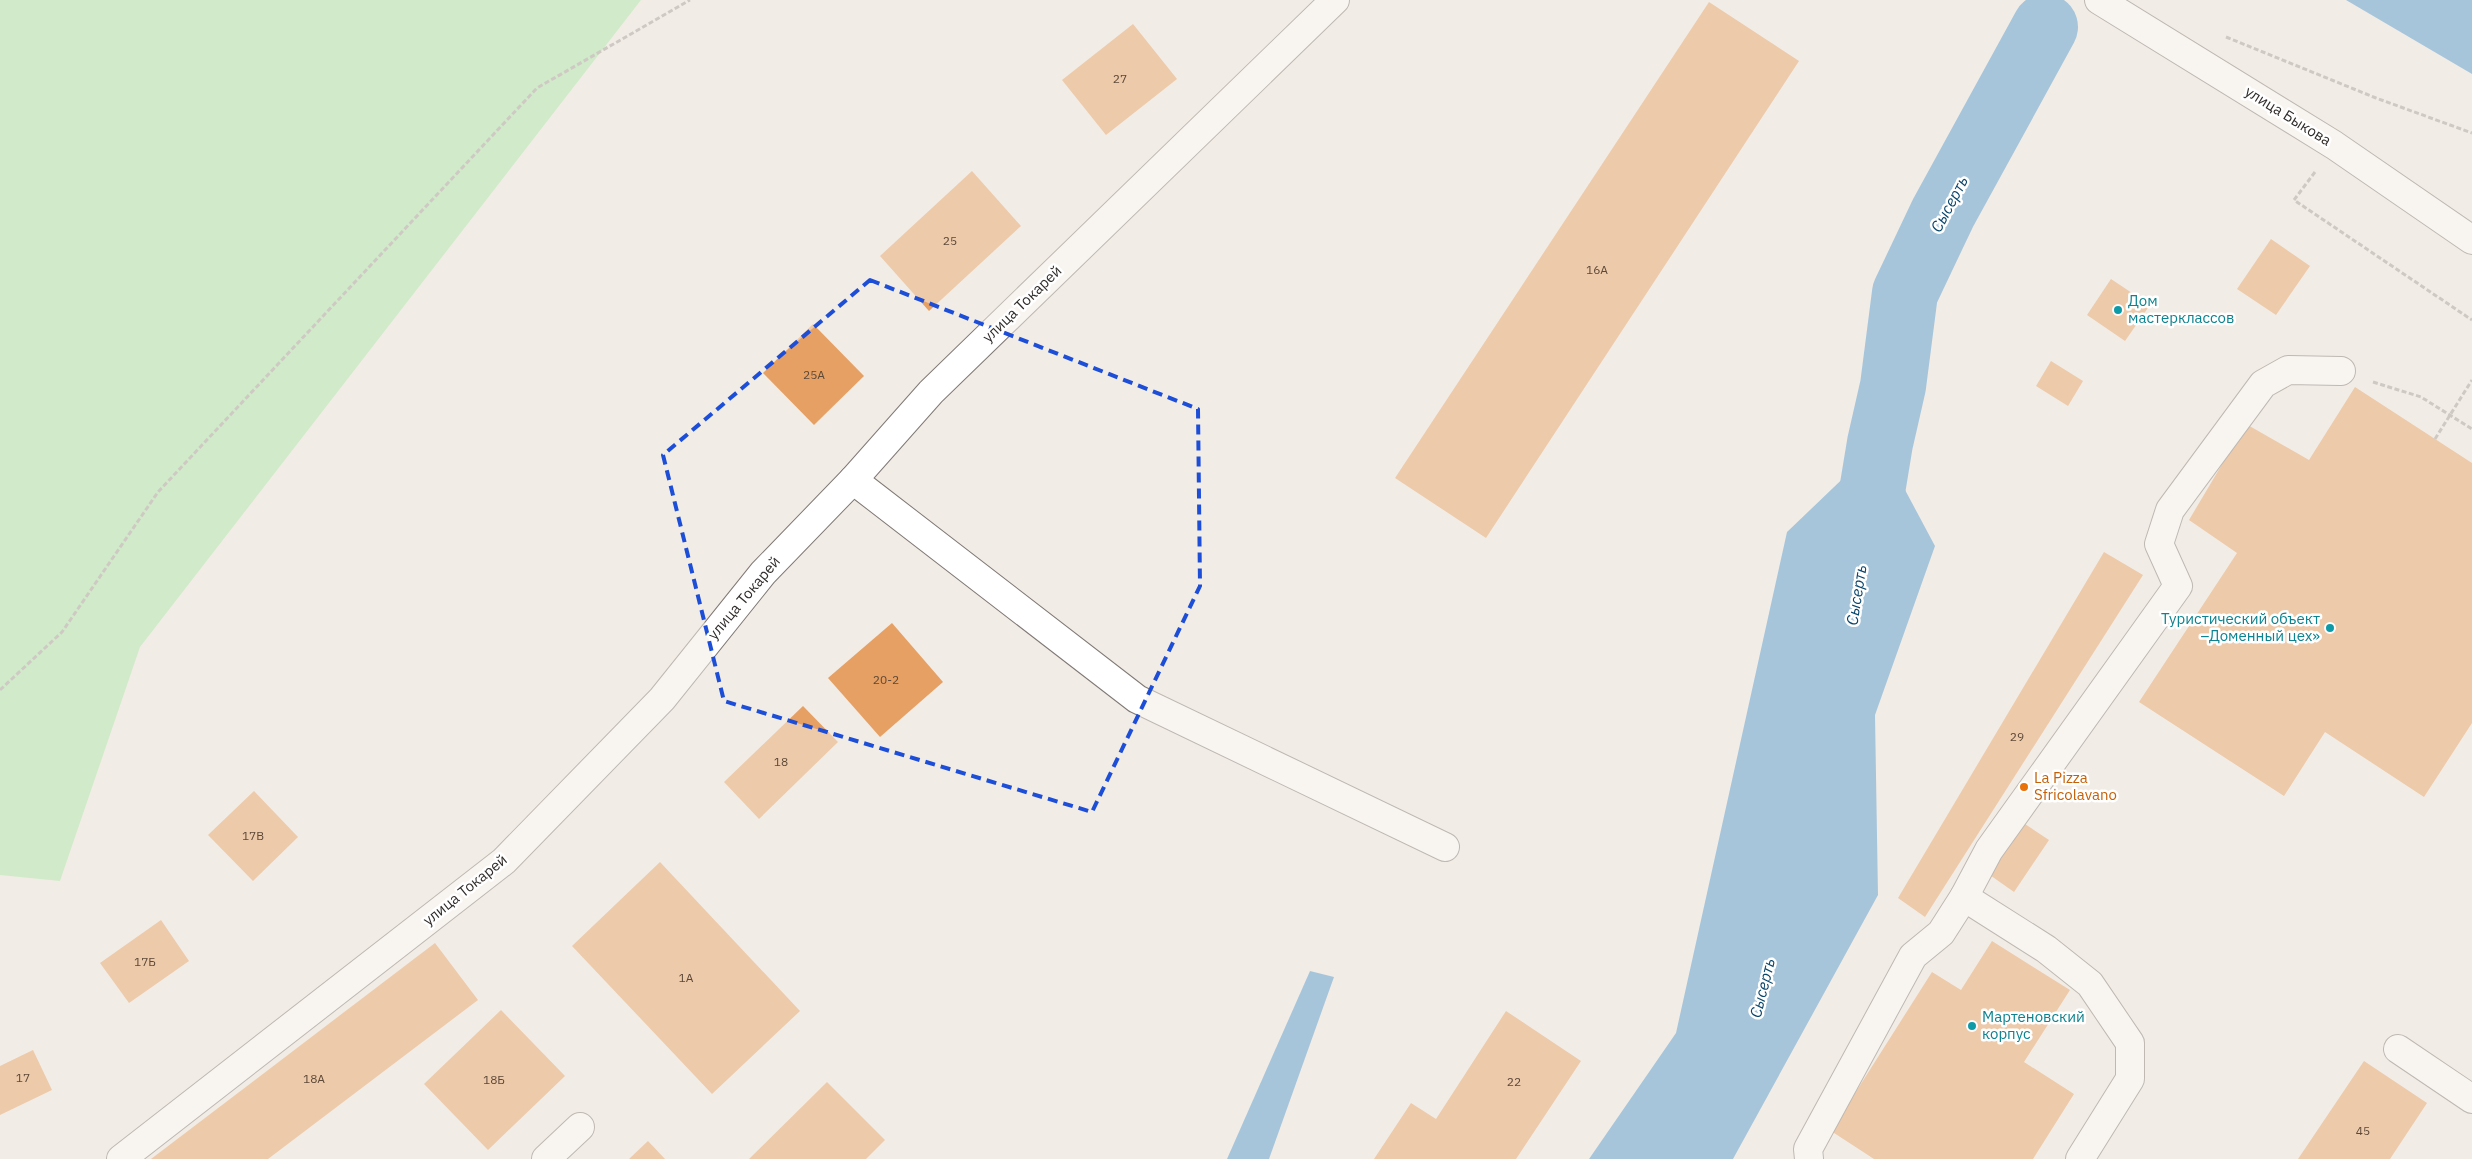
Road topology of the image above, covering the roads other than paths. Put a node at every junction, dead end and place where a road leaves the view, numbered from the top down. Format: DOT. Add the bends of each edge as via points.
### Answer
graph roads {
  1 [pos="1335,0"];
  2 [pos="2099,0"];
  3 [pos="2472,240"];
  4 [pos="2341,371"];
  5 [pos="852,480"];
  6 [pos="1446,847"];
  7 [pos="1964,897"];
  8 [pos="2398,1050"];
  9 [pos="2472,1099"];
  10 [pos="580,1127"];
  11 [pos="121,1159"];
  12 [pos="546,1159"];
  13 [pos="1809,1159"];
  14 [pos="2080,1159"];
  1 -- 5 [label="street, улица Токарей" via="931,392"];
  2 -- 3 [label="street, улица Быкова" via="2326,140"];
  4 -- 7 [label="street" via="2288,370 2263,384 2170,510 2159,544 2178,586 1989,850"];
  5 -- 6 [label="street" via="1137,699"];
  5 -- 11 [label="street, улица Токарей" via="763,573 662,699 504,861"];
  7 -- 13 [label="street" via="1941,933 1913,956 1808,1149"];
  7 -- 14 [label="street" via="2046,949 2090,984 2130,1043 2130,1078"];
  8 -- 9 [label="street"];
  10 -- 12 [label="street"];
}
